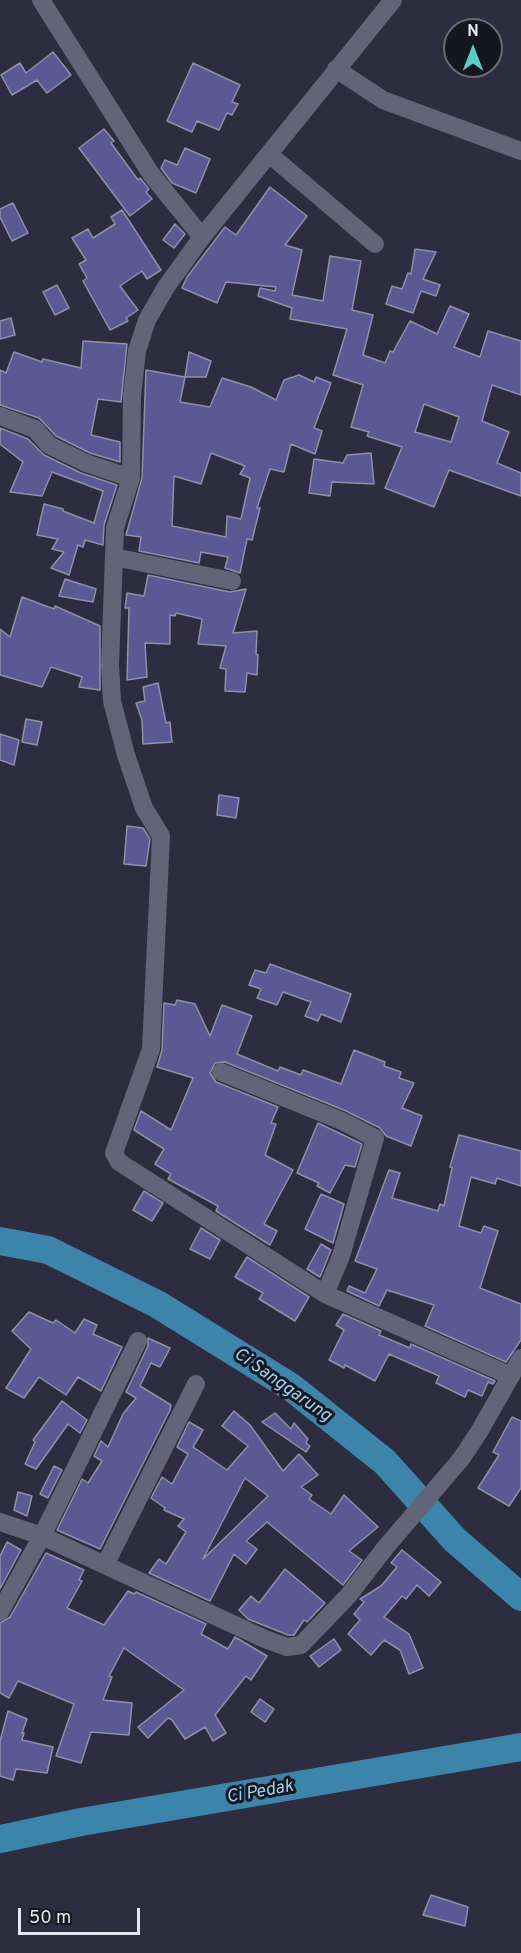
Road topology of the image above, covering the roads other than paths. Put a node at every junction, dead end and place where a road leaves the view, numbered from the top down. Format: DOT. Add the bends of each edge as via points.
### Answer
graph roads {
  1 [pos="40,0"];
  2 [pos="393,0"];
  3 [pos="336,69"];
  4 [pos="521,151"];
  5 [pos="269,154"];
  6 [pos="202,237"];
  7 [pos="375,244"];
  8 [pos="0,416"];
  9 [pos="131,478"];
  10 [pos="114,557"];
  11 [pos="232,580"];
  12 [pos="221,1072"];
  13 [pos="325,1294"];
  14 [pos="138,1341"];
  15 [pos="521,1358"];
  16 [pos="511,1376"];
  17 [pos="195,1384"];
  18 [pos="0,1522"];
  19 [pos="42,1536"];
  20 [pos="105,1564"];
  21 [pos="0,1612"];
  1 -- 6 [label="street" via="151,174"];
  2 -- 3 [label="street"];
  3 -- 4 [label="street" via="383,100"];
  3 -- 5 [label="street"];
  5 -- 6 [label="street"];
  5 -- 7 [label="street"];
  6 -- 9 [label="street" via="152,312 137,351"];
  8 -- 9 [label="street" via="35,429 49,445 86,463"];
  9 -- 10 [label="street" via="116,528"];
  10 -- 11 [label="street"];
  10 -- 13 [label="street" via="112,701 144,808 161,836 151,1049 114,1153 119,1162"];
  12 -- 13 [label="street" via="375,1137 341,1256"];
  13 -- 16 [label="street"];
  14 -- 19 [label="street"];
  15 -- 16 [label="street"];
  16 -- 20 [label="street" via="461,1459 308,1641 293,1647 265,1639"];
  17 -- 20 [label="street"];
  18 -- 19 [label="street"];
  19 -- 20 [label="street"];
  19 -- 21 [label="street"];
}
